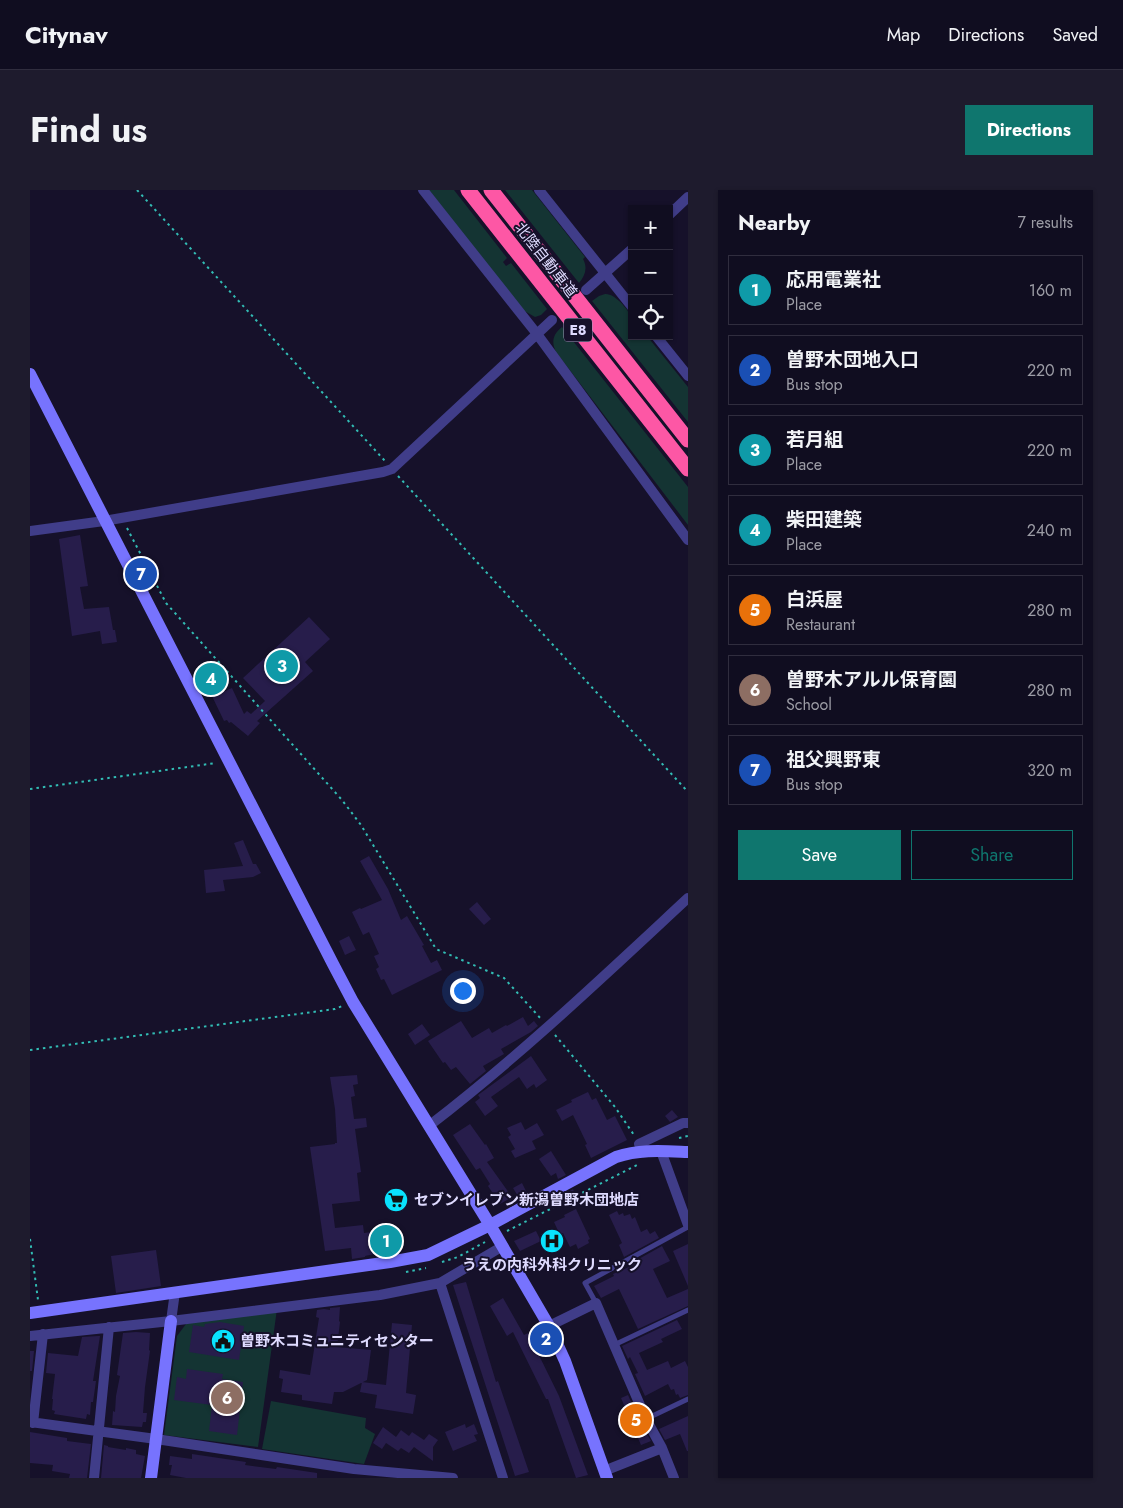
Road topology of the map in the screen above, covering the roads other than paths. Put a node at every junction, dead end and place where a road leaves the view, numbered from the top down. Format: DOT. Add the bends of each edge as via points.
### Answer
graph roads {
  1 [pos="423,190"];
  2 [pos="468,190"];
  3 [pos="491,190"];
  4 [pos="539,190"];
  5 [pos="688,197"];
  6 [pos="673,210"];
  7 [pos="631,250"];
  8 [pos="605,274"];
  9 [pos="586,290"];
  10 [pos="628,302"];
  11 [pos="552,320"];
  12 [pos="537,334"];
  13 [pos="659,340"];
  14 [pos="30,374"];
  15 [pos="688,376"];
  16 [pos="688,440"];
  17 [pos="688,469"];
  18 [pos="104,521"];
  19 [pos="30,531"];
  20 [pos="688,540"];
  21 [pos="688,898"];
  22 [pos="688,1122"];
  23 [pos="430,1125"];
  24 [pos="639,1144"];
  25 [pos="661,1151"];
  26 [pos="688,1152"];
  27 [pos="490,1225"];
  28 [pos="688,1226"];
  29 [pos="503,1246"];
  30 [pos="440,1283"];
  31 [pos="175,1292"];
  32 [pos="596,1302"];
  33 [pos="688,1310"];
  34 [pos="35,1313"];
  35 [pos="171,1321"];
  36 [pos="549,1326"];
  37 [pos="109,1327"];
  38 [pos="42,1334"];
  39 [pos="30,1336"];
  40 [pos="614,1345"];
  41 [pos="688,1400"];
  42 [pos="646,1419"];
  43 [pos="31,1422"];
  44 [pos="99,1431"];
  45 [pos="156,1439"];
  46 [pos="662,1448"];
  47 [pos="354,1473"];
  48 [pos="606,1475"];
  49 [pos="94,1478"];
  50 [pos="151,1478"];
  51 [pos="453,1478"];
  52 [pos="502,1478"];
  53 [pos="674,1478"];
  1 -- 12 [label="street"];
  2 -- 17 [label="highway, 北陸自動車道 / E8"];
  3 -- 16 [label="highway, 北陸自動車道 / E8"];
  4 -- 8 [label="street"];
  5 -- 6 [label="street"];
  7 -- 8 [label="street"];
  8 -- 9 [label="street"];
  8 -- 10 [label="street"];
  11 -- 12 [label="street"];
  12 -- 18 [label="street" via="392,469"];
  12 -- 20 [label="street"];
  13 -- 15 [label="street"];
  14 -- 18 [label="street"];
  18 -- 19 [label="street"];
  18 -- 23 [label="street" via="353,1002"];
  21 -- 23 [label="street" via="548,1027"];
  22 -- 24 [label="street"];
  23 -- 27 [label="street"];
  25 -- 26 [label="street"];
  25 -- 27 [label="street" via="642,1151 616,1157"];
  25 -- 28 [label="street"];
  27 -- 29 [label="street"];
  27 -- 31 [label="street" via="428,1255"];
  28 -- 32 [label="lane" via="585,1283"];
  29 -- 30 [label="street"];
  29 -- 36 [label="street"];
  30 -- 35 [label="street"];
  30 -- 52 [label="street"];
  31 -- 34 [label="street"];
  31 -- 35 [label="street"];
  32 -- 36 [label="street"];
  32 -- 40 [label="street"];
  33 -- 40 [label="lane"];
  35 -- 37 [label="street"];
  35 -- 45 [label="street"];
  36 -- 48 [label="street"];
  37 -- 38 [label="street"];
  37 -- 44 [label="street"];
  38 -- 39 [label="street"];
  38 -- 43 [label="street"];
  40 -- 42 [label="street"];
  41 -- 42 [label="lane"];
  42 -- 46 [label="street"];
  43 -- 44 [label="street"];
  44 -- 45 [label="street"];
  44 -- 49 [label="street"];
  45 -- 47 [label="street"];
  45 -- 50 [label="street"];
  46 -- 48 [label="street"];
  46 -- 53 [label="street"];
  47 -- 51 [label="street"];
}
